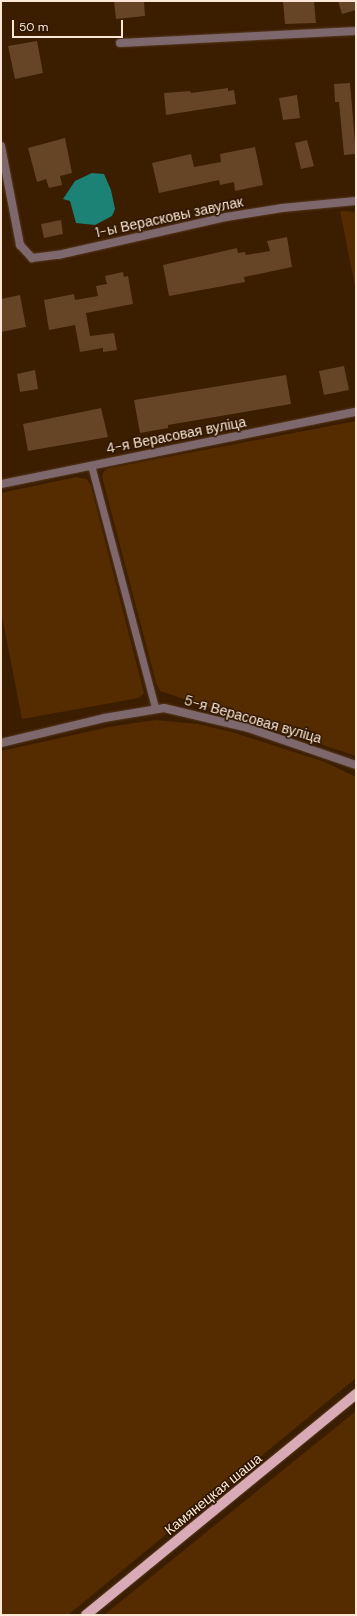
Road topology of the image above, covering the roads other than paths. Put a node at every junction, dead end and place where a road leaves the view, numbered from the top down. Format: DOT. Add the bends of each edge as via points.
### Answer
graph roads {
  1 [pos="356,31"];
  2 [pos="120,43"];
  3 [pos="1,146"];
  4 [pos="356,201"];
  5 [pos="356,412"];
  6 [pos="91,465"];
  7 [pos="1,484"];
  8 [pos="155,708"];
  9 [pos="1,742"];
  10 [pos="356,765"];
  11 [pos="356,1394"];
  12 [pos="86,1615"];
  1 -- 2 [label="street"];
  3 -- 4 [label="street, 1-ы Верасковы завулак" via="13,220 20,245 32,258 43,258 226,217 282,208"];
  5 -- 6 [label="street, 4-я Верасовая вуліца"];
  6 -- 7 [label="street, 4-я Верасовая вуліца"];
  6 -- 8 [label="lane"];
  8 -- 9 [label="street, 5-я Верасовая вуліца"];
  8 -- 10 [label="street, 5-я Верасовая вуліца" via="190,713 248,728"];
  11 -- 12 [label="main road, Камянецкая шаша"];
}
